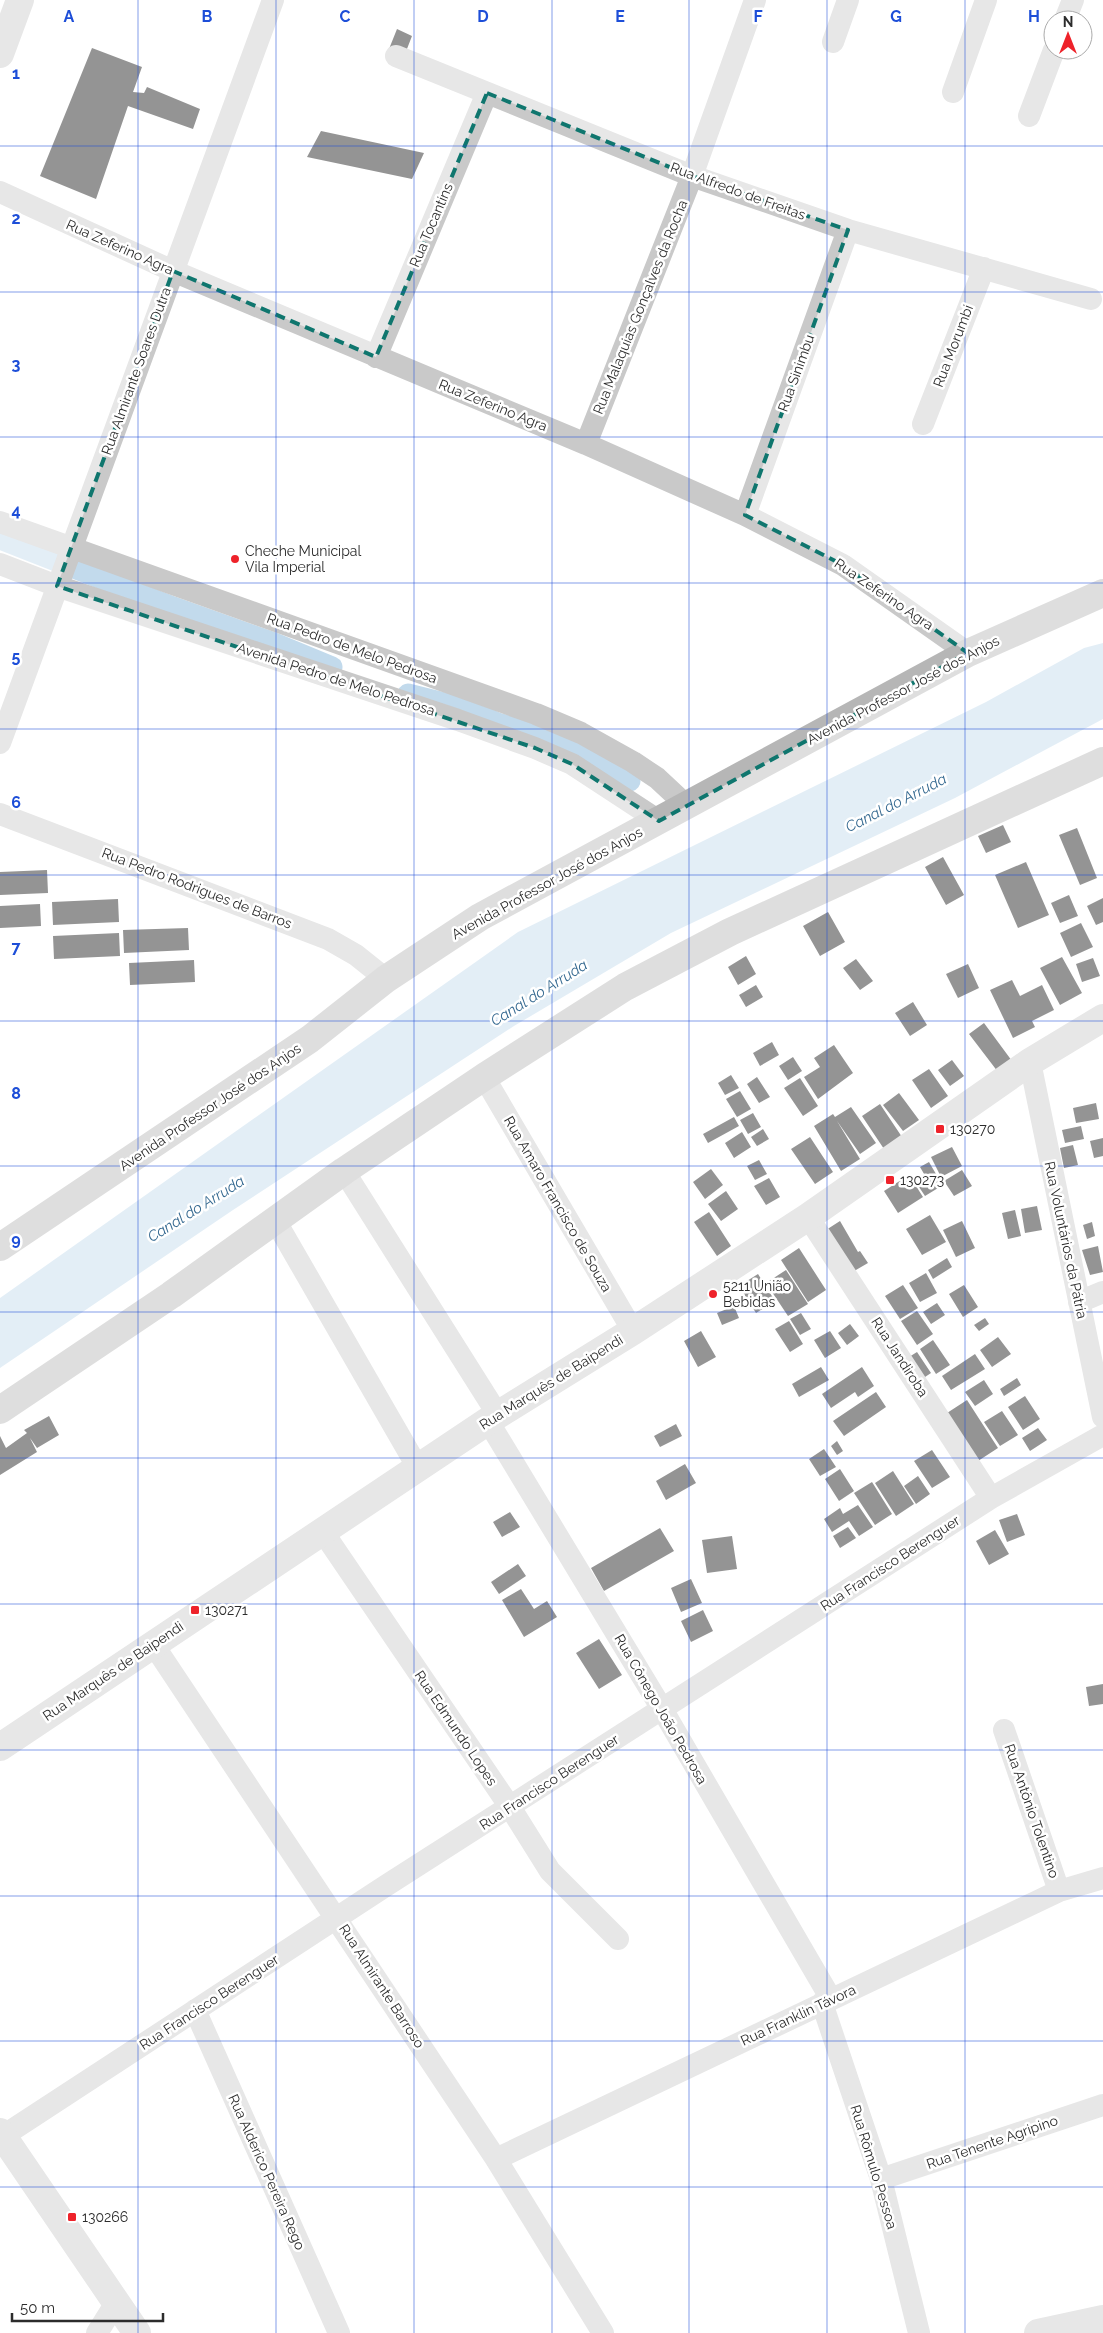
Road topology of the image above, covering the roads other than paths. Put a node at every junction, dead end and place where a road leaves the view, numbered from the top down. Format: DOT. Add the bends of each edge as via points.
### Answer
graph roads {
  1 [pos="20,0"];
  2 [pos="273,0"];
  3 [pos="755,0"];
  4 [pos="848,0"];
  5 [pos="986,0"];
  6 [pos="833,42"];
  7 [pos="0,54"];
  8 [pos="396,56"];
  9 [pos="1050,60"];
  10 [pos="953,92"];
  11 [pos="487,93"];
  12 [pos="1030,116"];
  13 [pos="692,176"];
  14 [pos="0,192"];
  15 [pos="848,230"];
  16 [pos="984,268"];
  17 [pos="172,271"];
  18 [pos="1091,299"];
  19 [pos="376,357"];
  20 [pos="923,424"];
  21 [pos="586,444"];
  22 [pos="745,515"];
  23 [pos="0,522"];
  24 [pos="69,551"];
  25 [pos="0,564"];
  26 [pos="58,583"];
  27 [pos="1103,593"];
  28 [pos="968,653"];
  29 [pos="0,743"];
  30 [pos="1103,761"];
  31 [pos="687,806"];
  32 [pos="0,814"];
  33 [pos="660,821"];
  34 [pos="386,979"];
  35 [pos="1103,1018"];
  36 [pos="1030,1062"];
  37 [pos="484,1077"];
  38 [pos="344,1171"];
  39 [pos="808,1217"];
  40 [pos="275,1220"];
  41 [pos="0,1247"];
  42 [pos="1103,1292"];
  43 [pos="1079,1302"];
  44 [pos="633,1331"];
  45 [pos="0,1410"];
  46 [pos="1103,1417"];
  47 [pos="493,1418"];
  48 [pos="1103,1435"];
  49 [pos="418,1468"];
  50 [pos="991,1498"];
  51 [pos="323,1532"];
  52 [pos="153,1644"];
  53 [pos="662,1709"];
  54 [pos="1004,1730"];
  55 [pos="0,1747"];
  56 [pos="510,1807"];
  57 [pos="1103,1878"];
  58 [pos="1059,1892"];
  59 [pos="337,1918"];
  60 [pos="618,1939"];
  61 [pos="827,2001"];
  62 [pos="196,2010"];
  63 [pos="1103,2105"];
  64 [pos="1,2135"];
  65 [pos="496,2159"];
  66 [pos="881,2179"];
  67 [pos="117,2302"];
  68 [pos="1103,2319"];
  69 [pos="97,2333"];
  70 [pos="137,2333"];
  71 [pos="338,2333"];
  72 [pos="603,2333"];
  73 [pos="919,2333"];
  74 [pos="1038,2333"];
  1 -- 7 [label="street"];
  2 -- 17 [label="street, Rua Almirante Soares Dutra"];
  3 -- 13 [label="street, Rua Malaquias Gonçalves da Rocha"];
  4 -- 6 [label="street"];
  5 -- 10 [label="street"];
  8 -- 11 [label="street, Rua Alfredo de Freitas"];
  9 -- 12 [label="street"];
  11 -- 13 [label="street, Rua Alfredo de Freitas"];
  11 -- 19 [label="street, Rua Tocantins"];
  13 -- 15 [label="street, Rua Alfredo de Freitas"];
  13 -- 21 [label="street, Rua Malaquias Gonçalves da Rocha"];
  14 -- 17 [label="street, Rua Zeferino Agra"];
  15 -- 16 [label="street, Rua Alfredo de Freitas"];
  15 -- 22 [label="street, Rua Sinimbu"];
  16 -- 18 [label="street, Rua Alfredo de Freitas"];
  16 -- 20 [label="street, Rua Morumbi"];
  17 -- 19 [label="street, Rua Zeferino Agra"];
  17 -- 24 [label="street, Rua Almirante Soares Dutra"];
  19 -- 21 [label="street, Rua Zeferino Agra"];
  21 -- 22 [label="street, Rua Zeferino Agra"];
  22 -- 28 [label="street, Rua Zeferino Agra" via="843,564"];
  23 -- 24 [label="street, Rua Pedro de Melo Pedrosa"];
  24 -- 26 [label="street, Rua Almirante Soares Dutra"];
  24 -- 31 [label="street, Rua Pedro de Melo Pedrosa" via="536,714 581,733 657,778"];
  25 -- 26 [label="street, Avenida Pedro de Melo Pedrosa"];
  26 -- 29 [label="street, Rua Almirante Soares Dutra"];
  26 -- 33 [label="street, Avenida Pedro de Melo Pedrosa" via="534,748 572,764"];
  27 -- 28 [label="main road, Avenida Professor José dos Anjos"];
  28 -- 31 [label="main road, Avenida Professor José dos Anjos"];
  30 -- 37 [label="main road" via="730,932 626,987"];
  31 -- 33 [label="main road, Avenida Professor José dos Anjos"];
  32 -- 34 [label="street, Rua Pedro Rodrigues de Barros" via="320,936 356,955"];
  33 -- 34 [label="main road, Avenida Professor José dos Anjos" via="480,917"];
  34 -- 41 [label="main road, Avenida Professor José dos Anjos" via="310,1039"];
  35 -- 36 [label="street, Rua Marquês de Baipendi"];
  36 -- 39 [label="street, Rua Marquês de Baipendi"];
  36 -- 43 [label="street, Rua Voluntários da Pátria"];
  37 -- 38 [label="main road"];
  37 -- 44 [label="street, Rua Amaro Francisco de Souza"];
  38 -- 40 [label="main road"];
  38 -- 47 [label="street, Rua Cônego João Pedrosa"];
  39 -- 44 [label="street, Rua Marquês de Baipendi"];
  39 -- 50 [label="street, Rua Jandiroba"];
  40 -- 45 [label="main road" via="171,1295"];
  40 -- 49 [label="street"];
  42 -- 43 [label="street"];
  43 -- 46 [label="street, Rua Voluntários da Pátria"];
  44 -- 47 [label="street, Rua Marquês de Baipendi"];
  47 -- 49 [label="street, Rua Marquês de Baipendi"];
  47 -- 53 [label="street, Rua Cônego João Pedrosa"];
  48 -- 50 [label="street, Rua Francisco Berenguer"];
  49 -- 51 [label="street, Rua Marquês de Baipendi"];
  50 -- 53 [label="street, Rua Francisco Berenguer"];
  51 -- 52 [label="street, Rua Marquês de Baipendi"];
  51 -- 56 [label="street, Rua Edmundo Lopes"];
  52 -- 55 [label="street, Rua Marquês de Baipendi"];
  52 -- 59 [label="street, Rua Almirante Barroso"];
  53 -- 56 [label="street, Rua Francisco Berenguer"];
  53 -- 61 [label="street, Rua Cônego João Pedrosa"];
  54 -- 58 [label="street, Rua Antônio Tolentino"];
  56 -- 59 [label="street, Rua Francisco Berenguer"];
  56 -- 60 [label="street, Rua Edmundo Lopes" via="550,1871"];
  57 -- 58 [label="street, Rua Franklin Távora"];
  58 -- 61 [label="street, Rua Franklin Távora"];
  59 -- 62 [label="street, Rua Francisco Berenguer"];
  59 -- 65 [label="street, Rua Almirante Barroso"];
  61 -- 65 [label="street, Rua Franklin Távora"];
  61 -- 66 [label="street, Rua Rômulo Pessoa"];
  62 -- 64 [label="street, Rua Francisco Berenguer"];
  62 -- 71 [label="street, Rua Alderico Pereira Rego"];
  63 -- 66 [label="street, Rua Tenente Agripino"];
  64 -- 67 [label="street"];
  65 -- 72 [label="street, Rua Almirante Barroso"];
  66 -- 73 [label="street, Rua Rômulo Pessoa"];
  67 -- 69 [label="street"];
  67 -- 70 [label="street"];
  68 -- 74 [label="street"];
}
